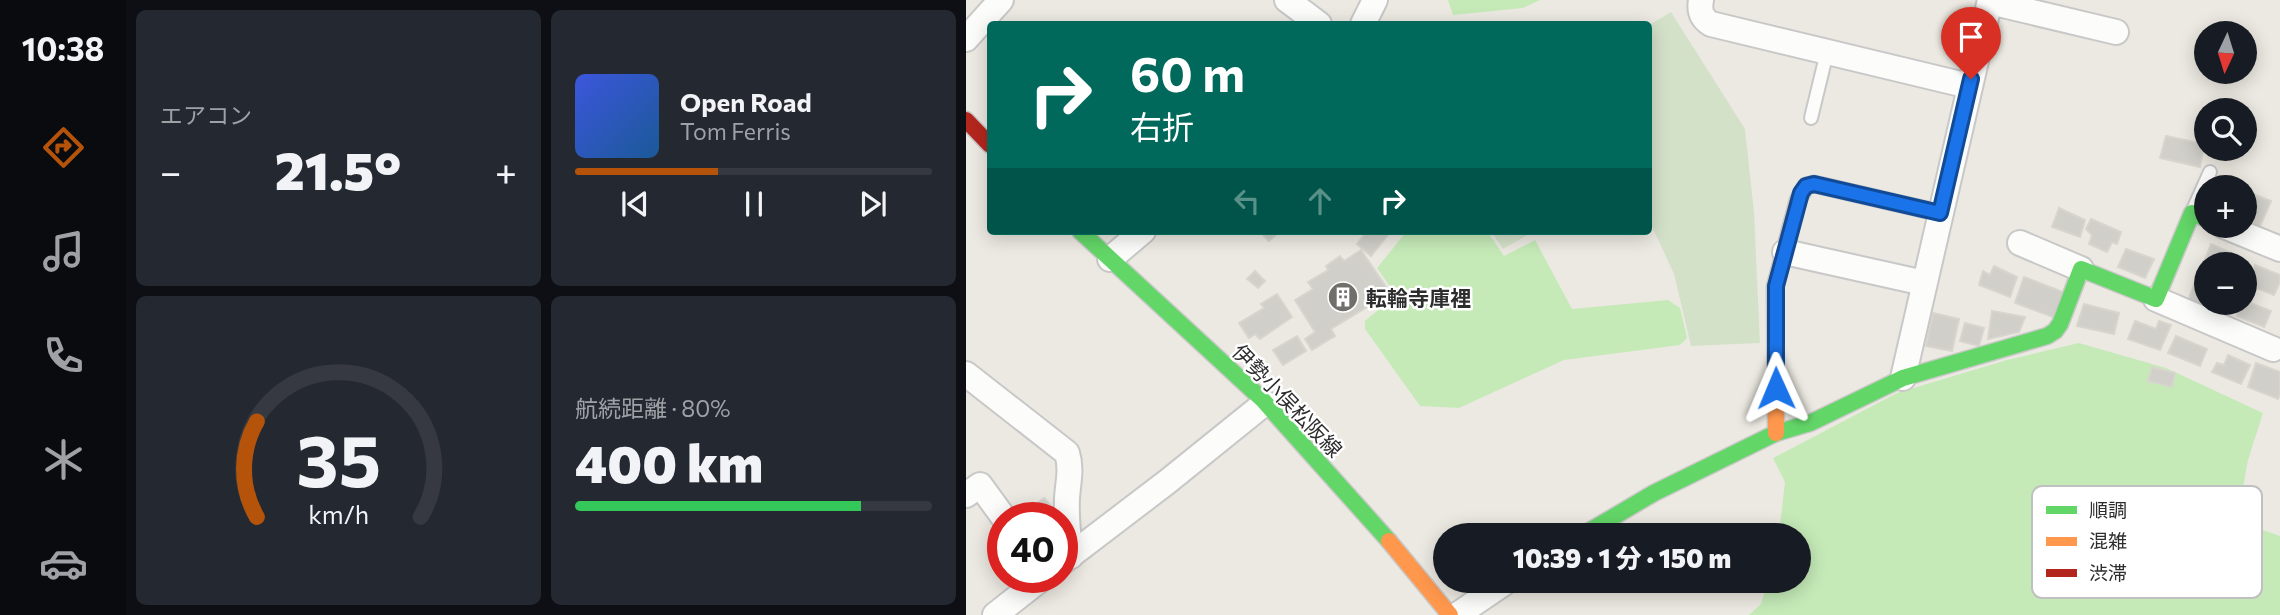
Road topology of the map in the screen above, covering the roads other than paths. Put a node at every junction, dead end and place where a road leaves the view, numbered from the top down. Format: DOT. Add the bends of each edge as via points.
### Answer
graph roads {
  1 [pos="1001,0"];
  2 [pos="1287,0"];
  3 [pos="1701,0"];
  4 [pos="1990,1"];
  5 [pos="1315,21"];
  6 [pos="2116,32"];
  7 [pos="966,39"];
  8 [pos="1827,52"];
  9 [pos="1969,86"];
  10 [pos="1811,118"];
  11 [pos="966,120"];
  12 [pos="987,142"];
  13 [pos="2210,172"];
  14 [pos="2209,175"];
  15 [pos="1940,213"];
  16 [pos="2194,226"];
  17 [pos="1084,235"];
  18 [pos="1138,235"];
  19 [pos="2253,238"];
  20 [pos="2020,243"];
  21 [pos="2280,249"];
  22 [pos="1784,252"];
  23 [pos="1110,258"];
  24 [pos="2081,269"];
  25 [pos="1924,283"];
  26 [pos="2156,299"];
  27 [pos="2273,349"];
  28 [pos="966,374"];
  29 [pos="1903,378"];
  30 [pos="1265,403"];
  31 [pos="1776,433"];
  32 [pos="966,495"];
  33 [pos="992,502"];
  34 [pos="1068,502"];
  35 [pos="1603,523"];
  36 [pos="1078,550"];
  37 [pos="1023,593"];
  38 [pos="1489,593"];
  39 [pos="995,615"];
  40 [pos="1450,615"];
  41 [pos="1457,615"];
  1 -- 7 [label="street"];
  2 -- 5 [label="street"];
  3 -- 8 [label="street" via="1701,13 1711,24"];
  4 -- 6 [label="street"];
  4 -- 9 [label="street"];
  8 -- 9 [label="street"];
  8 -- 10 [label="lane"];
  9 -- 15 [label="street"];
  11 -- 12 [label="street"];
  13 -- 14 [label="lane"];
  15 -- 22 [label="street" via="1814,184 1806,186"];
  15 -- 25 [label="street"];
  16 -- 26 [label="street"];
  17 -- 23 [label="street, 伊勢小俣松阪線"];
  18 -- 23 [label="street"];
  19 -- 21 [label="street"];
  20 -- 24 [label="street"];
  22 -- 25 [label="street"];
  22 -- 31 [label="street" via="1776,286"];
  23 -- 30 [label="street, 伊勢小俣松阪線"];
  24 -- 26 [label="street"];
  24 -- 29 [label="street" via="2060,324 2047,336"];
  25 -- 29 [label="street"];
  26 -- 27 [label="street"];
  28 -- 34 [label="street" via="1067,453 1071,467"];
  29 -- 31 [label="street" via="1810,423"];
  30 -- 36 [label="street"];
  30 -- 40 [label="street, 伊勢小俣松阪線" via="1373,521"];
  31 -- 35 [label="street"];
  32 -- 33 [label="street" via="980,485"];
  37 -- 39 [label="street"];
  38 -- 41 [label="street"];
}
